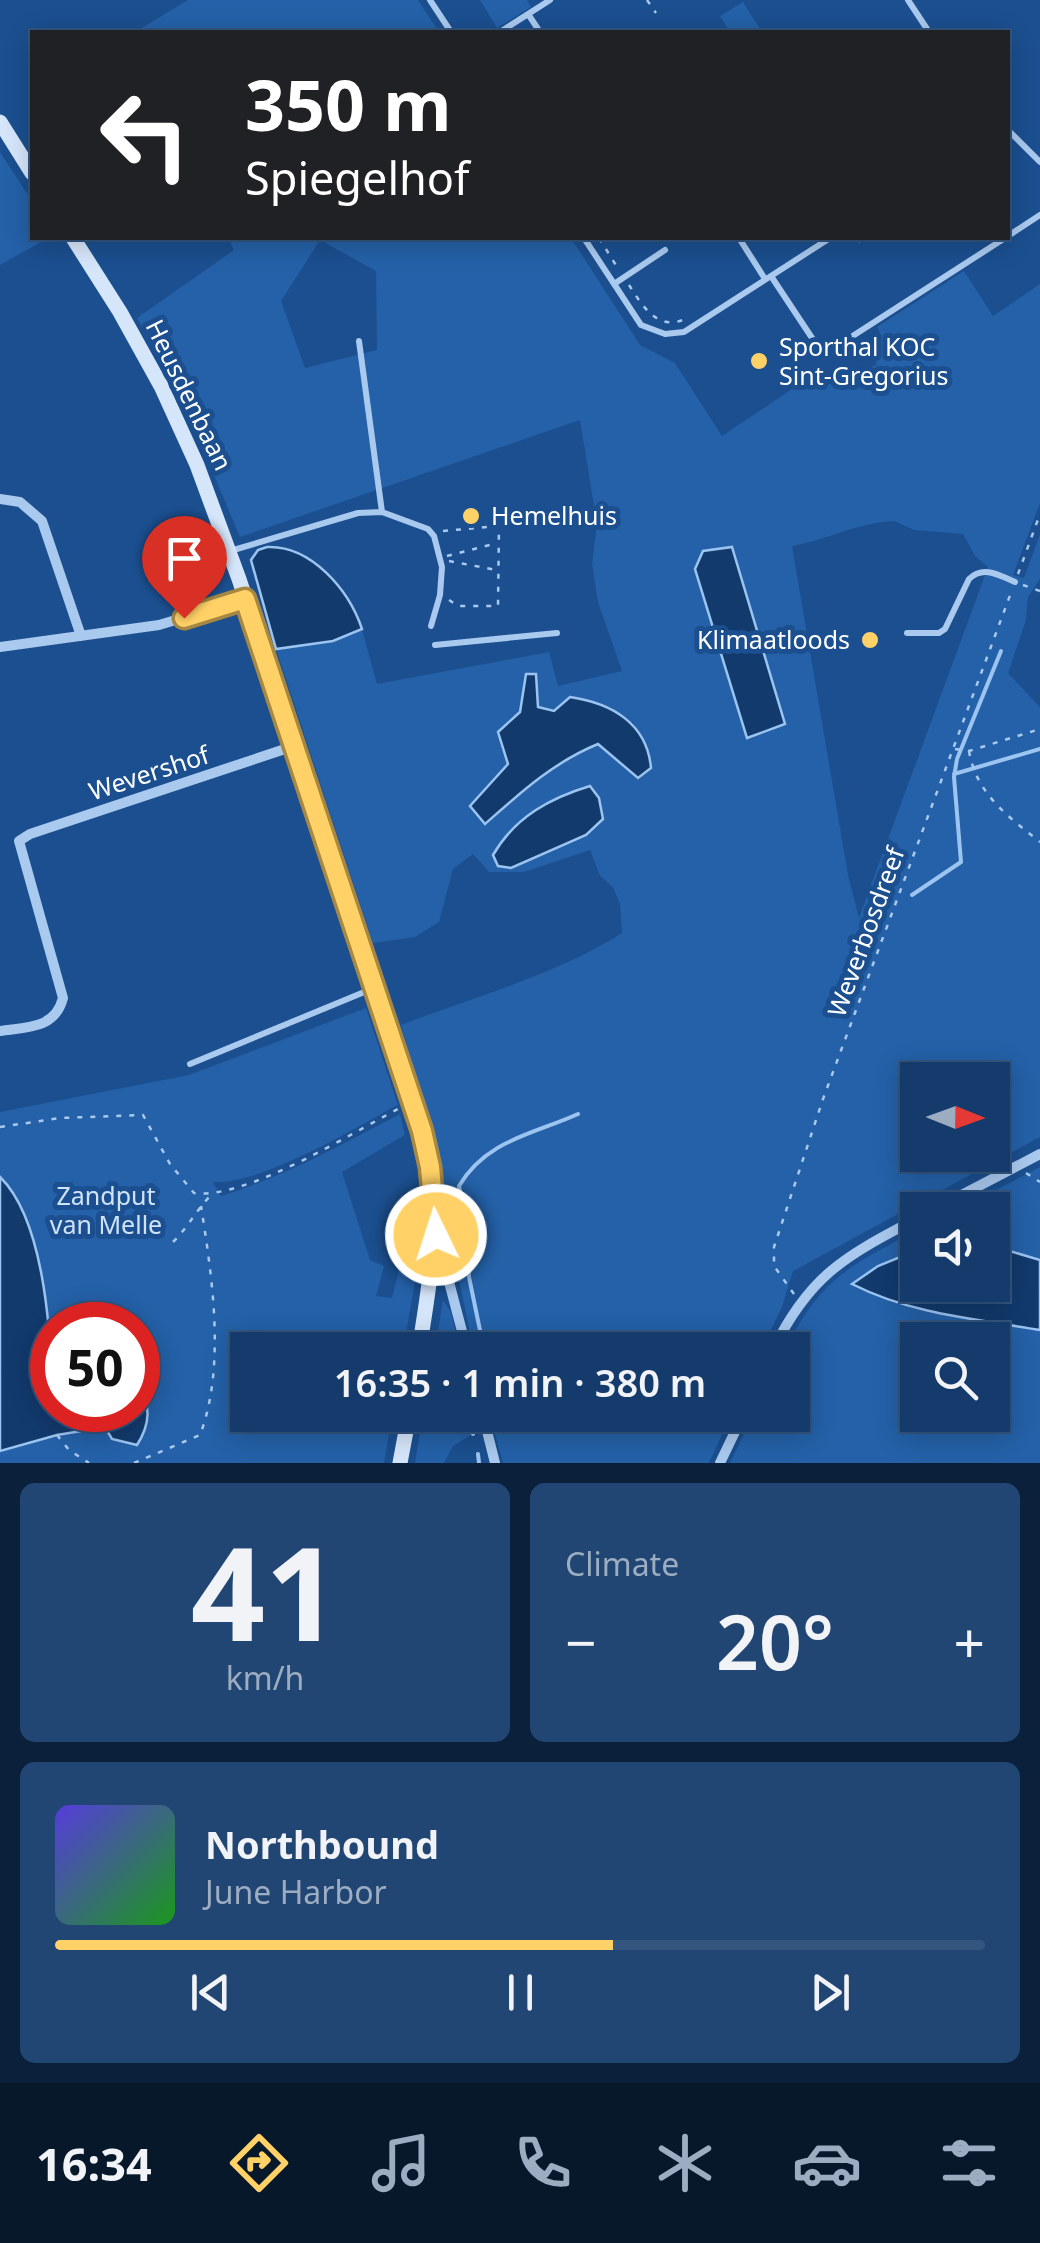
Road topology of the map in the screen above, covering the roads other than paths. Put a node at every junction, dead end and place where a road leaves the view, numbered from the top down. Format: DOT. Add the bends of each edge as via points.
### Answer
graph roads {
  1 [pos="430,0"];
  2 [pos="550,0"];
  3 [pos="910,3"];
  4 [pos="528,14"];
  5 [pos="450,30"];
  6 [pos="503,30"];
  7 [pos="539,30"];
  8 [pos="928,30"];
  9 [pos="0,122"];
  10 [pos="1010,132"];
  11 [pos="1040,162"];
  12 [pos="30,171"];
  13 [pos="1040,215"];
  14 [pos="1010,234"];
  15 [pos="74,240"];
  16 [pos="585,240"];
  17 [pos="741,240"];
  18 [pos="827,240"];
  19 [pos="1001,240"];
  20 [pos="665,250"];
  21 [pos="768,278"];
  22 [pos="614,284"];
  23 [pos="359,342"];
  24 [pos="0,499"];
  25 [pos="382,512"];
  26 [pos="229,552"];
  27 [pos="1015,582"];
  28 [pos="245,599"];
  29 [pos="431,626"];
  30 [pos="558,633"];
  31 [pos="907,633"];
  32 [pos="81,636"];
  33 [pos="435,645"];
  34 [pos="0,647"];
  35 [pos="294,746"];
  36 [pos="375,988"];
  37 [pos="0,1031"];
  38 [pos="190,1064"];
  39 [pos="1040,1154"];
  40 [pos="967,1192"];
  41 [pos="900,1228"];
  42 [pos="432,1273"];
  43 [pos="422,1332"];
  44 [pos="462,1332"];
  45 [pos="783,1332"];
  46 [pos="406,1432"];
  47 [pos="487,1432"];
  48 [pos="735,1432"];
  49 [pos="400,1463"];
  50 [pos="495,1463"];
  51 [pos="720,1463"];
  1 -- 5 [label="lane"];
  2 -- 4 [label="lane"];
  3 -- 8 [label="lane"];
  4 -- 6 [label="lane"];
  4 -- 7 [label="lane"];
  9 -- 12 [label="main road"];
  10 -- 11 [label="lane"];
  13 -- 14 [label="lane"];
  15 -- 26 [label="main road, Heusdenbaan" via="160,386"];
  16 -- 22 [label="lane"];
  17 -- 21 [label="lane"];
  18 -- 21 [label="lane"];
  19 -- 21 [label="lane" via="834,348 816,344"];
  20 -- 22 [label="lane"];
  21 -- 22 [label="lane" via="684,332 665,334 641,326"];
  23 -- 25 [label="lane"];
  24 -- 32 [label="street" via="20,502 42,521"];
  25 -- 26 [label="lane" via="343,516"];
  25 -- 29 [label="lane" via="432,533 440,594"];
  26 -- 28 [label="main road, Heusdenbaan"];
  27 -- 31 [label="lane" via="974,574 945,629"];
  28 -- 32 [label="street" via="159,625"];
  28 -- 35 [label="main road, Heusdenbaan"];
  30 -- 33 [label="lane"];
  32 -- 34 [label="street"];
  35 -- 36 [label="main road, Heusdenbaan"];
  35 -- 37 [label="street, Wevershof" via="19,841 64,998 44,1024"];
  36 -- 38 [label="lane"];
  36 -- 42 [label="main road, Heusdenbaan" via="430,1167"];
  39 -- 40 [label="street"];
  41 -- 45 [label="street" via="822,1276"];
  42 -- 43 [label="main road, Heusdenbaan"];
  42 -- 44 [label="street" via="449,1282"];
  46 -- 49 [label="main road"];
  47 -- 50 [label="street"];
  48 -- 51 [label="street"];
}
